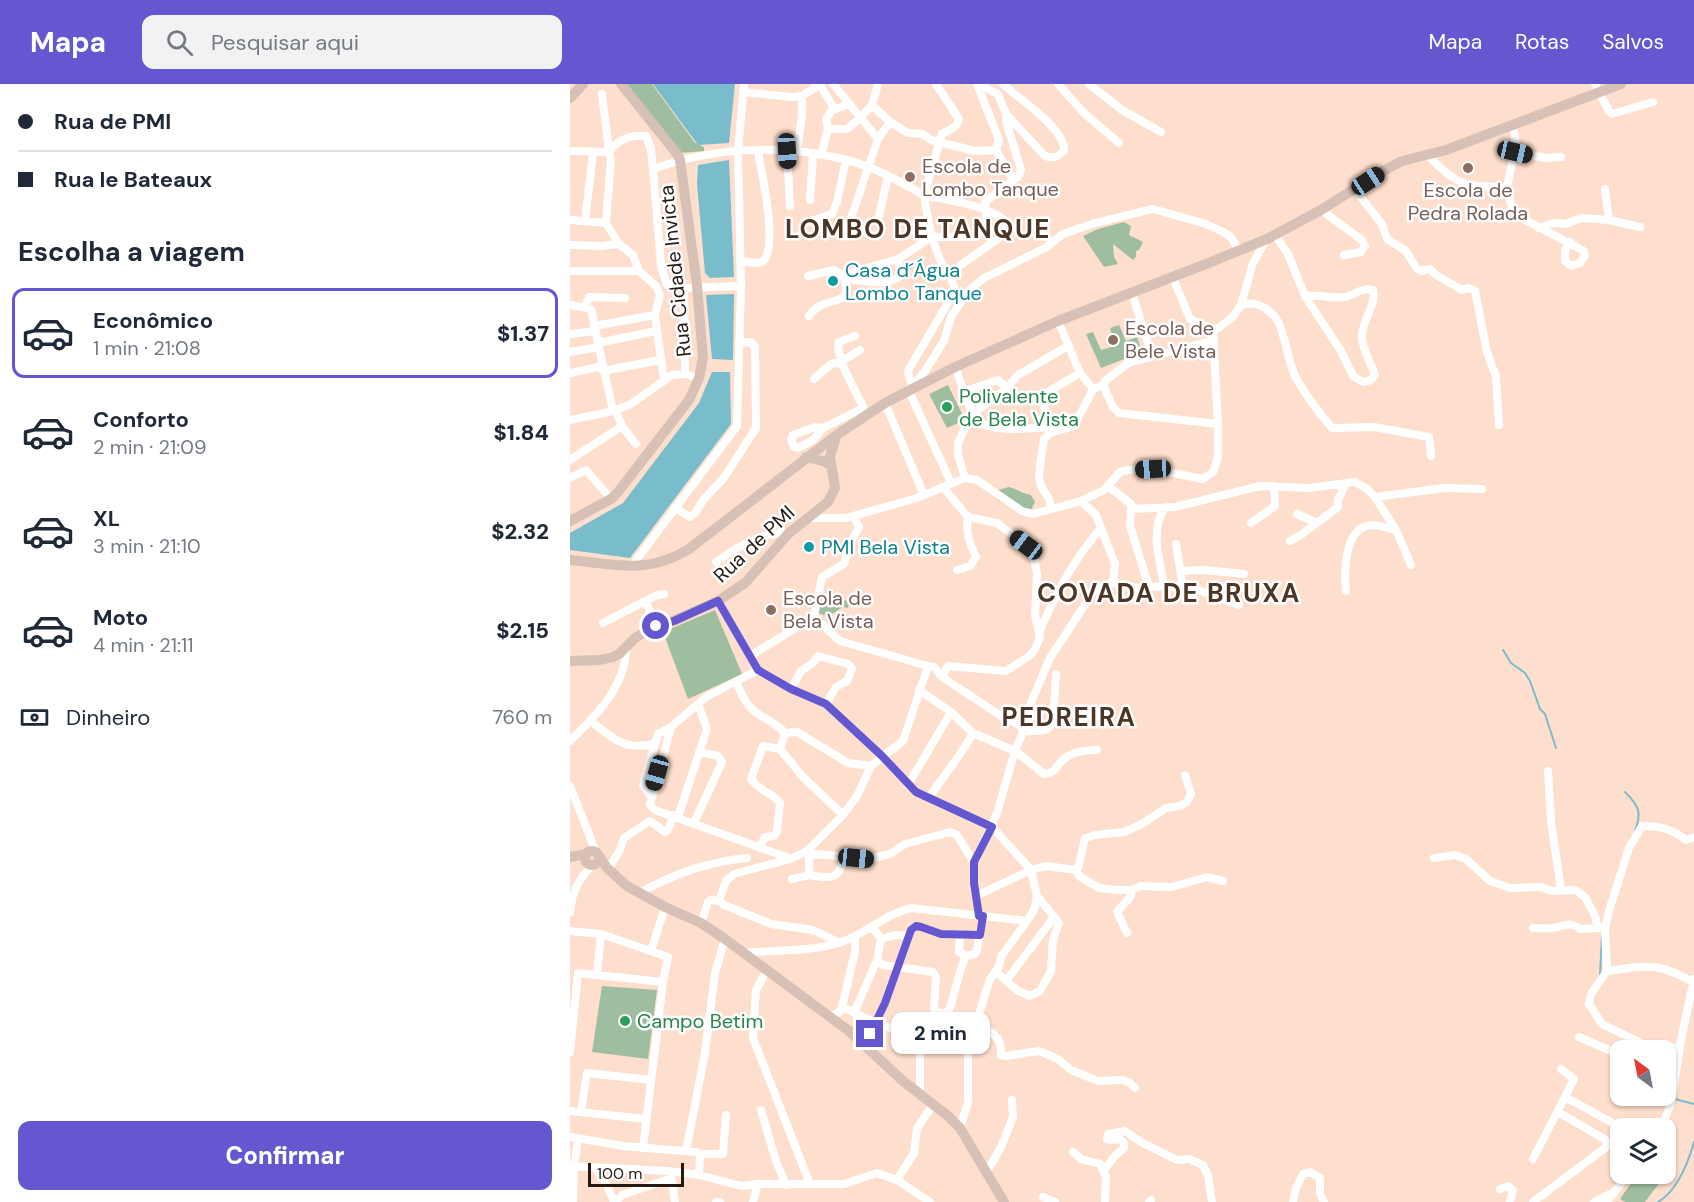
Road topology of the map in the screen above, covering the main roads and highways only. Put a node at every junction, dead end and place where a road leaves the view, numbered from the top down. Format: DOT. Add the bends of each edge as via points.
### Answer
graph roads {
  1 [pos="1621,84"];
  2 [pos="582,85"];
  3 [pos="624,86"];
  4 [pos="1598,88"];
  5 [pos="570,98"];
  6 [pos="838,434"];
  7 [pos="806,457"];
  8 [pos="830,465"];
  9 [pos="570,521"];
  10 [pos="570,560"];
  11 [pos="570,661"];
  12 [pos="587,858"];
  13 [pos="1004,1202"];
  1 -- 4 [label="main road"];
  2 -- 5 [label="main road"];
  3 -- 9 [label="main road, Rua Cidade Invicta" via="680,160 703,358 689,400 611,499"];
  4 -- 6 [label="main road" via="1513,125 1428,156 1402,161 1271,237 955,367 865,411"];
  6 -- 7 [label="main road"];
  6 -- 8 [label="main road" via="831,448"];
  7 -- 8 [label="main road"];
  7 -- 10 [label="main road" via="689,549 659,564 631,567"];
  8 -- 11 [label="main road, Rua de PMI" via="835,488 828,502 788,534 745,583 718,601 656,626 635,638 619,654 606,659"];
  12 -- 13 [label="main road" via="639,893 725,939 830,1016 960,1128"];
}
